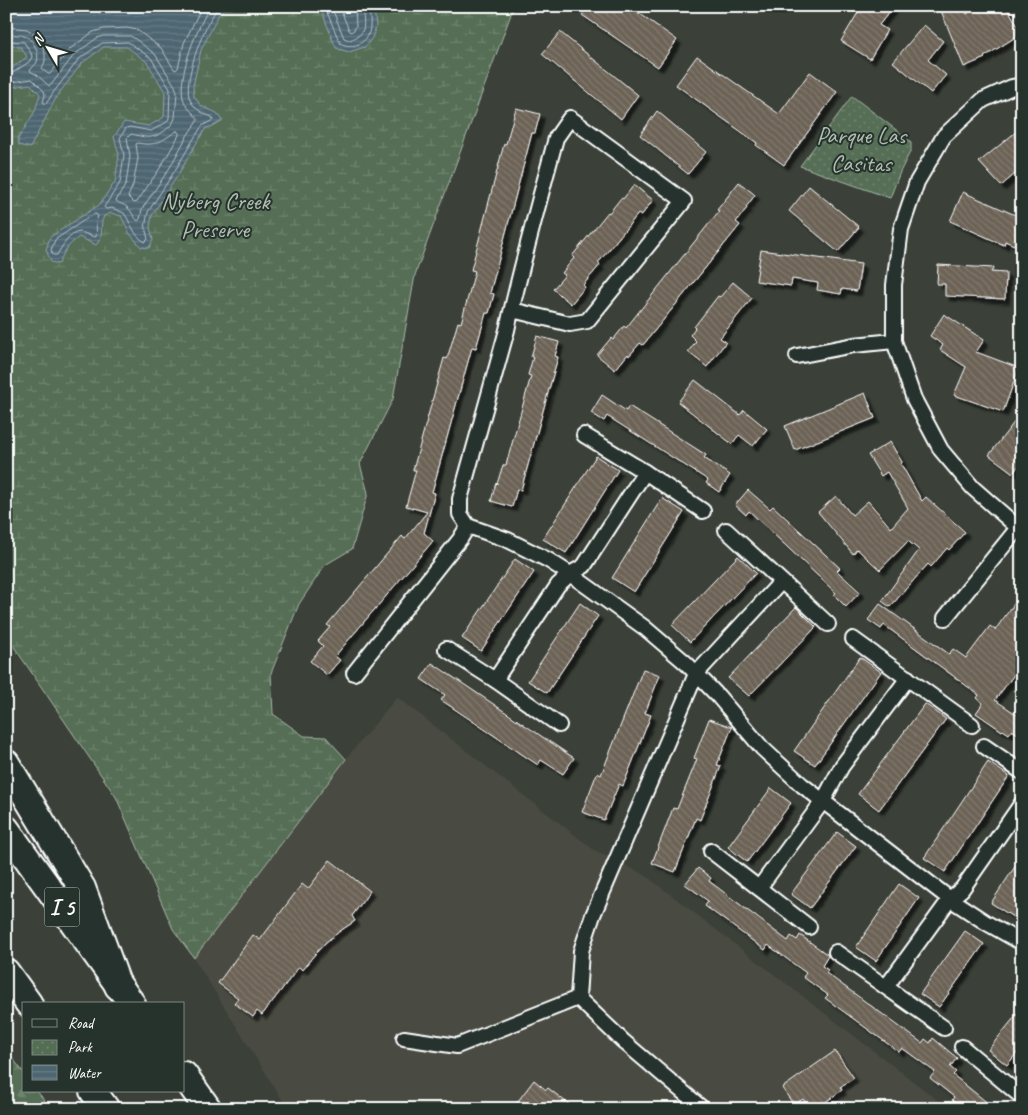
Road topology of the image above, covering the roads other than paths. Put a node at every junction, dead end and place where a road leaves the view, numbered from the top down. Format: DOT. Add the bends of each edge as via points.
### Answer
graph roads {
  1 [pos="1022,85"];
  2 [pos="512,310"];
  3 [pos="894,341"];
  4 [pos="797,356"];
  5 [pos="584,436"];
  6 [pos="645,472"];
  7 [pos="703,511"];
  8 [pos="468,526"];
  9 [pos="1020,527"];
  10 [pos="726,530"];
  11 [pos="570,574"];
  12 [pos="781,582"];
  13 [pos="945,618"];
  14 [pos="828,624"];
  15 [pos="854,638"];
  16 [pos="446,649"];
  17 [pos="354,673"];
  18 [pos="696,674"];
  19 [pos="908,678"];
  20 [pos="495,680"];
  21 [pos="559,725"];
  22 [pos="972,725"];
  23 [pos="984,746"];
  24 [pos="6,763"];
  25 [pos="1022,772"];
  26 [pos="822,801"];
  27 [pos="1022,802"];
  28 [pos="6,829"];
  29 [pos="711,851"];
  30 [pos="759,888"];
  31 [pos="950,899"];
  32 [pos="809,927"];
  33 [pos="1022,942"];
  34 [pos="836,952"];
  35 [pos="6,972"];
  36 [pos="886,987"];
  37 [pos="125,995"];
  38 [pos="578,998"];
  39 [pos="28,1002"];
  40 [pos="944,1028"];
  41 [pos="404,1038"];
  42 [pos="962,1047"];
  43 [pos="185,1076"];
  44 [pos="1020,1091"];
  45 [pos="94,1092"];
  46 [pos="106,1109"];
  47 [pos="208,1109"];
  48 [pos="703,1109"];
  1 -- 3 [label="street" via="983,100 944,136 917,182 901,229 894,285"];
  2 -- 2 [label="street" via="556,138 570,118 684,201 587,321 570,324"];
  2 -- 8 [label="street" via="460,499 460,514"];
  3 -- 4 [label="street"];
  3 -- 9 [label="street" via="914,399 941,450 972,488"];
  5 -- 6 [label="street"];
  6 -- 7 [label="street"];
  6 -- 11 [label="street" via="584,566"];
  8 -- 11 [label="street" via="508,540"];
  8 -- 17 [label="street"];
  9 -- 13 [label="street"];
  10 -- 12 [label="street"];
  11 -- 18 [label="street" via="645,628"];
  11 -- 20 [label="street" via="558,585"];
  12 -- 14 [label="street"];
  12 -- 18 [label="street"];
  15 -- 19 [label="street"];
  16 -- 20 [label="street"];
  18 -- 26 [label="street" via="762,748"];
  18 -- 38 [label="street" via="593,914 581,951"];
  19 -- 22 [label="street"];
  19 -- 26 [label="street" via="842,766"];
  20 -- 21 [label="street"];
  23 -- 25 [label="street"];
  24 -- 37 [label="highway" via="82,888"];
  26 -- 30 [label="street"];
  26 -- 31 [label="street"];
  27 -- 31 [label="street" via="962,889"];
  28 -- 37 [label="highway, I 5"];
  29 -- 30 [label="street"];
  30 -- 32 [label="street"];
  31 -- 33 [label="street"];
  31 -- 36 [label="street"];
  34 -- 36 [label="street"];
  35 -- 39 [label="highway"];
  36 -- 40 [label="street"];
  38 -- 41 [label="street" via="457,1046"];
  38 -- 48 [label="street"];
  42 -- 44 [label="street"];
  43 -- 47 [label="highway"];
  45 -- 46 [label="highway"];
}
